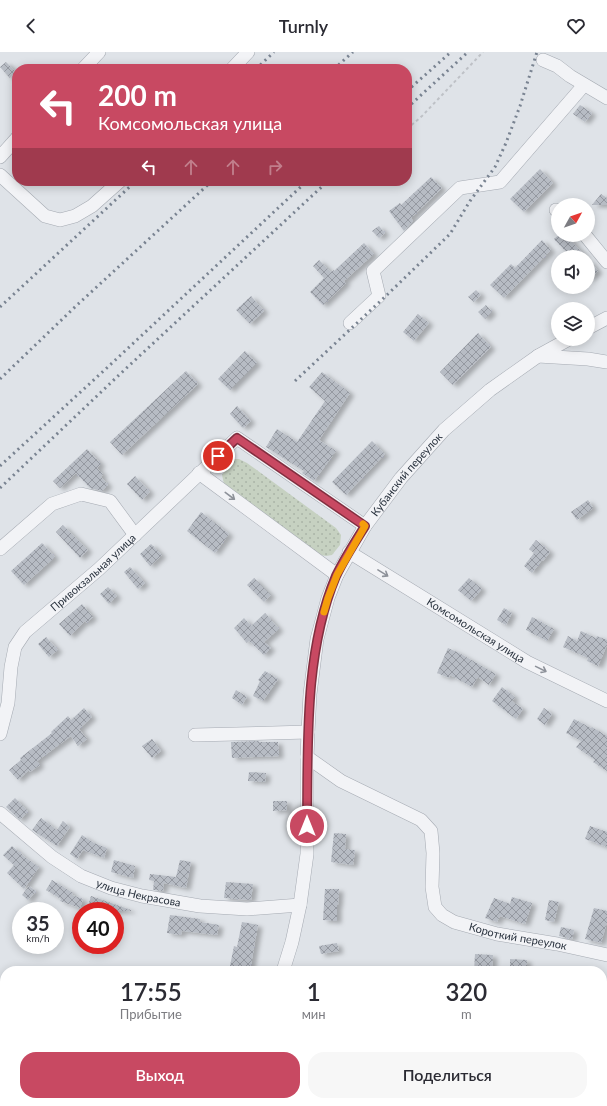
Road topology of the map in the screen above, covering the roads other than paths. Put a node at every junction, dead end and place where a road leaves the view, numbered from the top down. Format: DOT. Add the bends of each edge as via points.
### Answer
graph roads {
  1 [pos="100,52"];
  2 [pos="248,52"];
  3 [pos="543,60"];
  4 [pos="88,64"];
  5 [pos="237,64"];
  6 [pos="584,84"];
  7 [pos="607,98"];
  8 [pos="12,144"];
  9 [pos="0,157"];
  10 [pos="0,175"];
  11 [pos="12,186"];
  12 [pos="12,186"];
  13 [pos="114,186"];
  14 [pos="591,242"];
  15 [pos="607,262"];
  16 [pos="607,318"];
  17 [pos="350,323"];
  18 [pos="595,324"];
  19 [pos="556,346"];
  20 [pos="538,356"];
  21 [pos="607,362"];
  22 [pos="199,473"];
  23 [pos="365,526"];
  24 [pos="135,535"];
  25 [pos="0,549"];
  26 [pos="349,552"];
  27 [pos="337,575"];
  28 [pos="607,701"];
  29 [pos="308,732"];
  30 [pos="0,734"];
  31 [pos="195,734"];
  32 [pos="307,757"];
  33 [pos="0,813"];
  34 [pos="300,905"];
  35 [pos="607,956"];
  36 [pos="285,966"];
  1 -- 4 [label="street"];
  2 -- 5 [label="street"];
  3 -- 6 [label="street"];
  6 -- 7 [label="street"];
  6 -- 17 [label="street" via="500,182 460,188 373,272 379,296"];
  8 -- 9 [label="street"];
  10 -- 11 [label="street"];
  12 -- 13 [label="street" via="45,216 60,220 75,216 92,206"];
  14 -- 15 [label="street"];
  16 -- 18 [label="street"];
  19 -- 20 [label="street, Кубанский переулок"];
  20 -- 21 [label="street"];
  20 -- 23 [label="street, Кубанский переулок" via="490,390 444,430 401,478"];
  22 -- 23 [label="street, Привокзальная улица" via="237,438"];
  22 -- 24 [label="street, Привокзальная улица"];
  22 -- 27 [label="street, one-way"];
  23 -- 26 [label="street, Кубанский переулок"];
  24 -- 25 [label="street" via="110,501 81,494 52,504"];
  24 -- 30 [label="street, Привокзальная улица" via="25,632 15,647 8,703"];
  26 -- 27 [label="street, Кубанский переулок"];
  26 -- 28 [label="street, Комсомольская улица, one-way" via="527,662"];
  27 -- 29 [label="street, Кубанский переулок" via="317,639"];
  29 -- 31 [label="street"];
  29 -- 32 [label="street, Кубанский переулок"];
  32 -- 34 [label="street, Кубанский переулок" via="307,854"];
  32 -- 35 [label="street, Короткий переулок" via="341,781 421,820 431,831 432,887 435,907 442,915 454,922 490,932"];
  33 -- 34 [label="street, улица Некрасова" via="52,857 81,876 112,888 200,906 247,909"];
  34 -- 36 [label="street, Кубанский переулок"];
}
